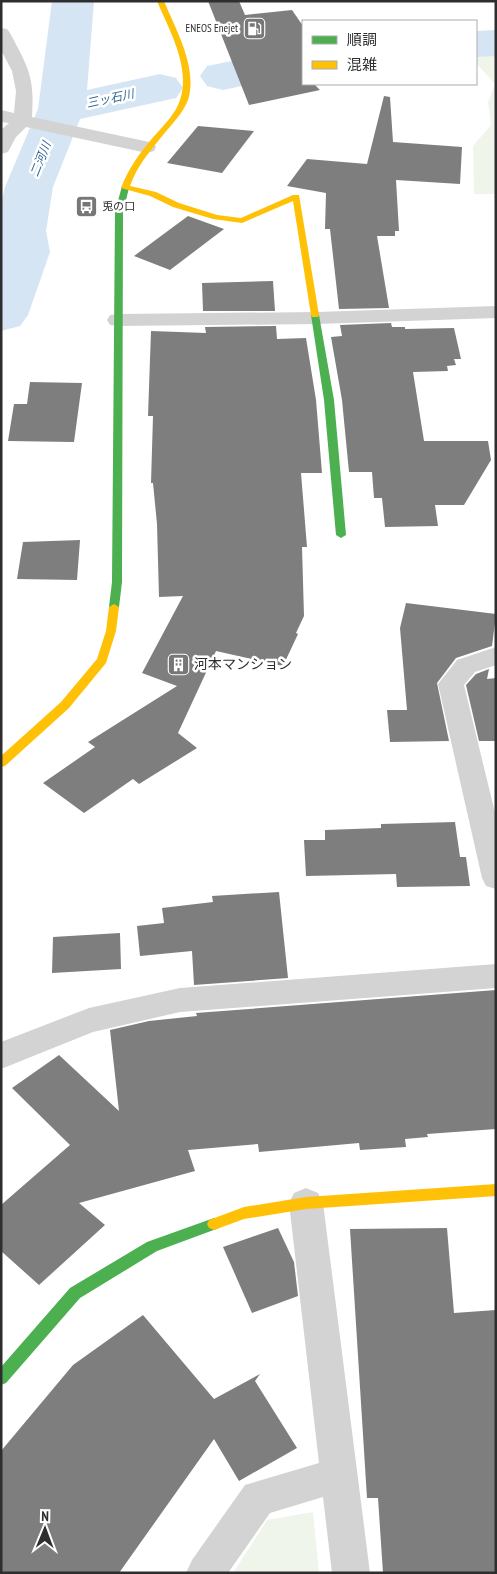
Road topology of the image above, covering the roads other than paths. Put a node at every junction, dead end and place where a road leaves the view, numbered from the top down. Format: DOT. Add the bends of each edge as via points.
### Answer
graph roads {
  1 [pos="160,1"];
  2 [pos="1,33"];
  3 [pos="1,116"];
  4 [pos="28,123"];
  5 [pos="147,147"];
  6 [pos="1,148"];
  7 [pos="125,187"];
  8 [pos="496,312"];
  9 [pos="317,318"];
  10 [pos="118,320"];
  11 [pos="341,535"];
  12 [pos="496,656"];
  13 [pos="1,764"];
  14 [pos="487,806"];
  15 [pos="496,878"];
  16 [pos="496,976"];
  17 [pos="1,1056"];
  18 [pos="496,1190"];
  19 [pos="306,1203"];
  20 [pos="1,1378"];
  21 [pos="339,1475"];
  22 [pos="205,1573"];
  23 [pos="351,1573"];
  1 -- 5 [label="street" via="187,76 187,89 183,104"];
  2 -- 4 [label="street" via="21,71"];
  3 -- 4 [label="street"];
  4 -- 5 [label="street"];
  4 -- 6 [label="street" via="8,134"];
  5 -- 7 [label="street" via="128,176"];
  7 -- 9 [label="street" via="216,217 242,221 296,197"];
  7 -- 10 [label="street" via="119,212"];
  8 -- 9 [label="street"];
  9 -- 10 [label="street"];
  9 -- 11 [label="street"];
  10 -- 13 [label="street" via="117,582 112,631 102,660 65,705"];
  12 -- 14 [label="street" via="466,666 451,684"];
  14 -- 15 [label="street"];
  16 -- 17 [label="street" via="180,1000 89,1020"];
  18 -- 19 [label="street"];
  19 -- 20 [label="street" via="244,1213 152,1246 74,1293"];
  19 -- 21 [label="street"];
  21 -- 22 [label="street" via="258,1498"];
  21 -- 23 [label="street"];
}
